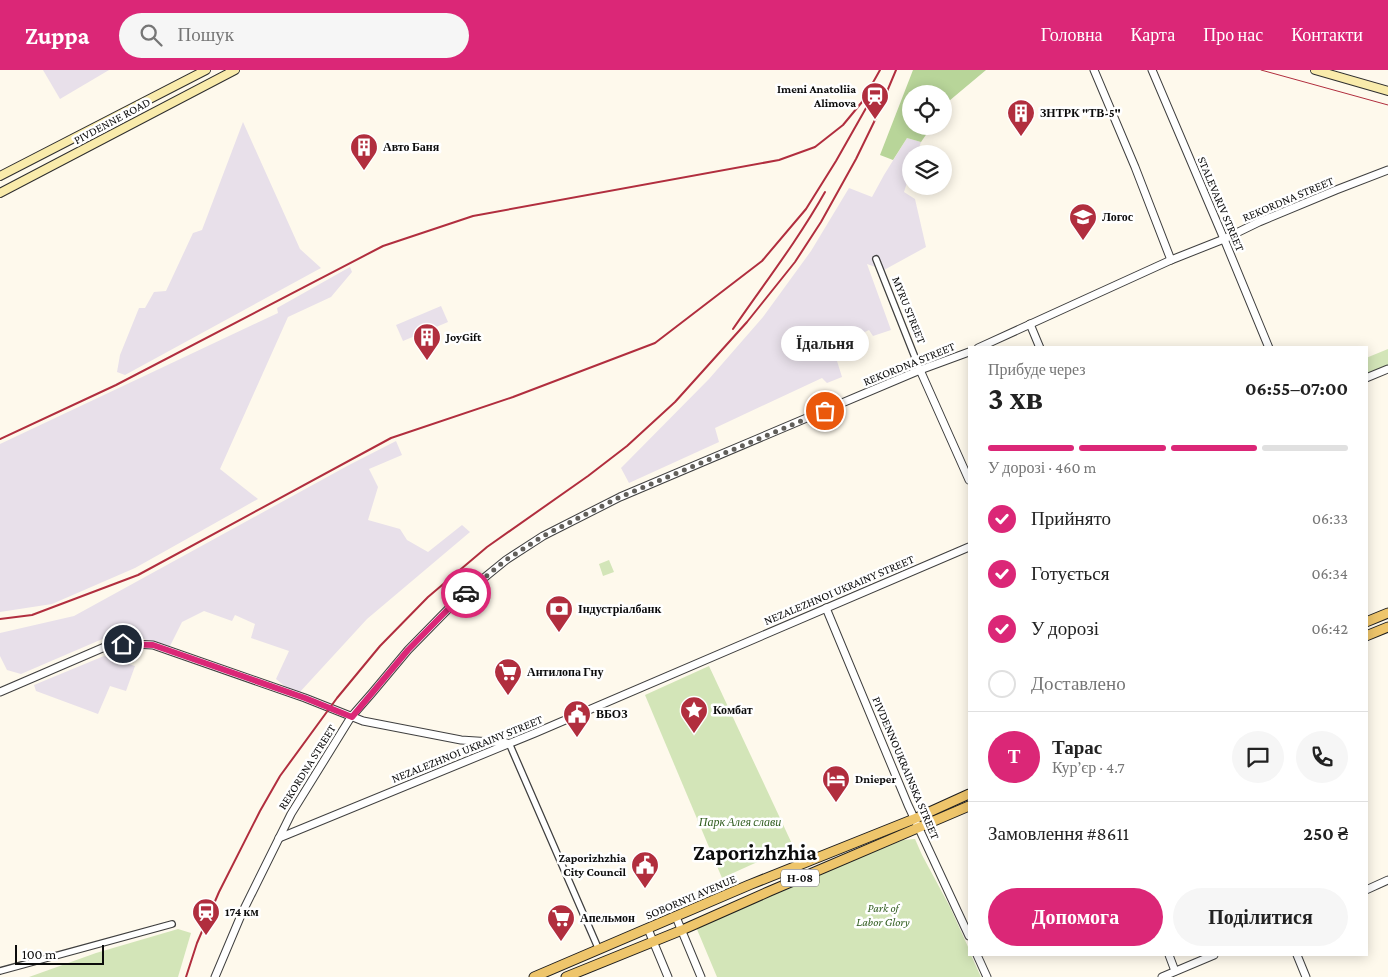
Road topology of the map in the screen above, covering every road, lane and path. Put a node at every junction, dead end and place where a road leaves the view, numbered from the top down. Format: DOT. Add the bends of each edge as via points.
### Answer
graph roads {
  1 [pos="206,70"];
  2 [pos="233,70"];
  3 [pos="1094,70"];
  4 [pos="1152,70"];
  5 [pos="1315,70"];
  6 [pos="1388,91"];
  7 [pos="1388,170"];
  8 [pos="0,176"];
  9 [pos="0,192"];
  10 [pos="1224,239"];
  11 [pos="876,259"];
  12 [pos="1171,260"];
  13 [pos="1030,324"];
  14 [pos="982,346"];
  15 [pos="1039,346"];
  16 [pos="1267,346"];
  17 [pos="968,352"];
  18 [pos="1388,369"];
  19 [pos="920,370"];
  20 [pos="1368,377"];
  21 [pos="968,478"];
  22 [pos="968,548"];
  23 [pos="826,608"];
  24 [pos="1388,613"];
  25 [pos="1368,621"];
  26 [pos="1388,626"];
  27 [pos="1368,635"];
  28 [pos="1,691"];
  29 [pos="352,717"];
  30 [pos="509,743"];
  31 [pos="968,795"];
  32 [pos="968,806"];
  33 [pos="916,823"];
  34 [pos="279,838"];
  35 [pos="1388,880"];
  36 [pos="1368,889"];
  37 [pos="676,917"];
  38 [pos="172,924"];
  39 [pos="648,929"];
  40 [pos="682,930"];
  41 [pos="968,934"];
  42 [pos="653,941"];
  43 [pos="599,950"];
  44 [pos="977,956"];
  45 [pos="1168,956"];
  46 [pos="1212,956"];
  47 [pos="1297,956"];
  48 [pos="0,971"];
  49 [pos="1175,971"];
  50 [pos="215,977"];
  51 [pos="534,977"];
  52 [pos="566,977"];
  53 [pos="668,977"];
  54 [pos="702,977"];
  55 [pos="987,977"];
  56 [pos="1162,977"];
  57 [pos="1306,977"];
  1 -- 8 [label="main road, PIVDENNE ROAD"];
  2 -- 9 [label="main road, PIVDENNE ROAD"];
  3 -- 12 [label="street"];
  4 -- 10 [label="street, STALEVARIV STREET"];
  5 -- 6 [label="main road"];
  7 -- 10 [label="street, REKORDNA STREET"];
  10 -- 12 [label="street, REKORDNA STREET"];
  10 -- 16 [label="street, STALEVARIV STREET"];
  11 -- 19 [label="street, MYRU STREET"];
  12 -- 13 [label="street, REKORDNA STREET"];
  13 -- 14 [label="street, REKORDNA STREET"];
  13 -- 15 [label="street"];
  17 -- 19 [label="street, REKORDNA STREET"];
  18 -- 20 [label="street"];
  19 -- 21 [label="street, MYRU STREET"];
  19 -- 29 [label="street, REKORDNA STREET" via="620,497 543,536 506,560 458,599 408,650"];
  22 -- 23 [label="street, NEZALEZHNOI UKRAINY STREET"];
  23 -- 30 [label="street, NEZALEZHNOI UKRAINY STREET"];
  23 -- 33 [label="street, PIVDENNOUKRAINSKA STREET"];
  24 -- 25 [label="main road"];
  26 -- 27 [label="main road"];
  28 -- 29 [label="street" via="114,643 153,645"];
  29 -- 30 [label="street" via="461,740"];
  29 -- 34 [label="street, REKORDNA STREET"];
  30 -- 34 [label="street, NEZALEZHNOI UKRAINY STREET"];
  30 -- 43 [label="street"];
  31 -- 33 [label="main road, SOBORNYI AVENUE / Н-08"];
  32 -- 33 [label="main road, SOBORNYI AVENUE / Н-08"];
  33 -- 37 [label="main road, SOBORNYI AVENUE / Н-08" via="749,885"];
  33 -- 40 [label="main road, SOBORNYI AVENUE / Н-08"];
  33 -- 41 [label="street, PIVDENNOUKRAINSKA STREET"];
  34 -- 50 [label="street"];
  35 -- 36 [label="street"];
  37 -- 39 [label="main road, SOBORNYI AVENUE / Н-08"];
  37 -- 40 [label="street"];
  38 -- 48 [label="street"];
  39 -- 42 [label="street"];
  39 -- 43 [label="main road, SOBORNYI AVENUE / Н-08"];
  40 -- 42 [label="main road, SOBORNYI AVENUE / Н-08"];
  40 -- 54 [label="street"];
  42 -- 52 [label="main road, SOBORNYI AVENUE / Н-08"];
  42 -- 53 [label="street"];
  43 -- 51 [label="main road, SOBORNYI AVENUE / Н-08"];
  44 -- 55 [label="street"];
  45 -- 49 [label="street"];
  46 -- 49 [label="street"];
  47 -- 57 [label="street"];
  49 -- 56 [label="street"];
}
